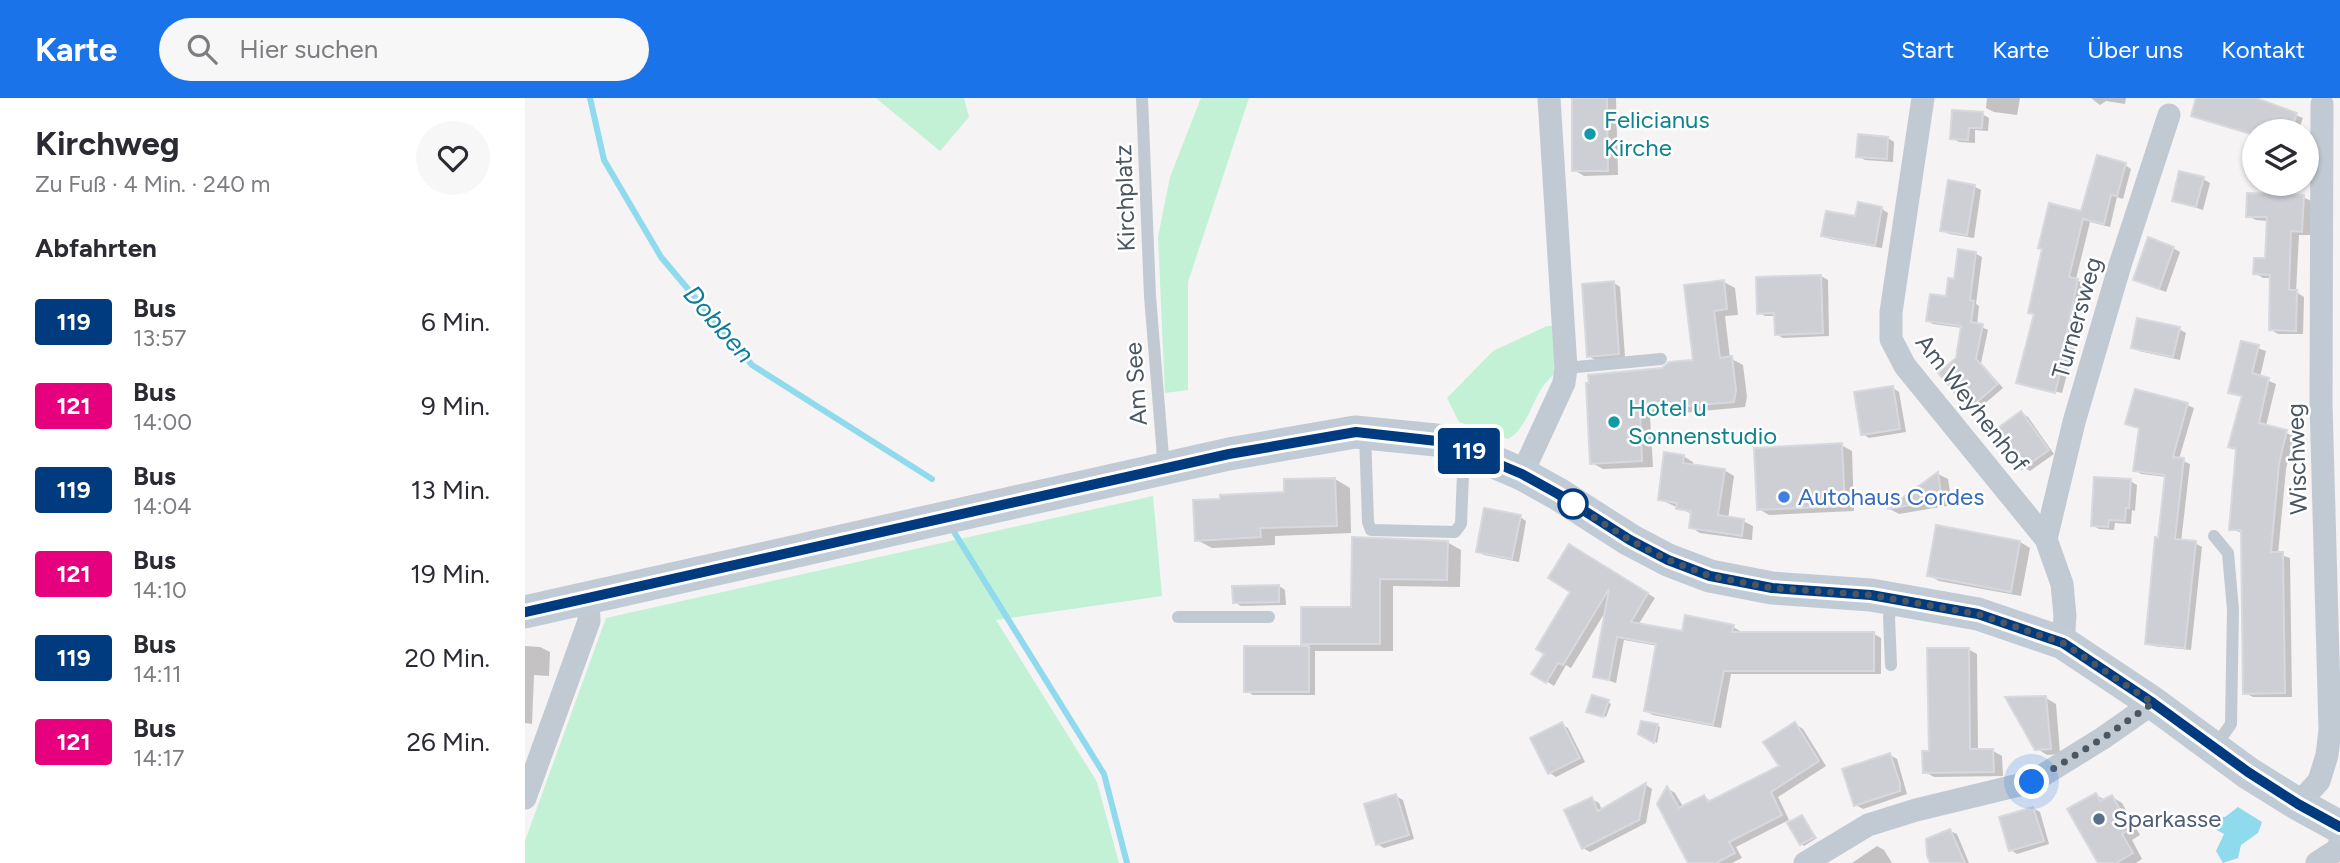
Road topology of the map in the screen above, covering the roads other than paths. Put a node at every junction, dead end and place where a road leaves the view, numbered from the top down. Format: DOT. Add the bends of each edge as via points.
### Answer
graph roads {
  1 [pos="1142,98"];
  2 [pos="1549,98"];
  3 [pos="1923,98"];
  4 [pos="2322,104"];
  5 [pos="2169,115"];
  6 [pos="1150,296"];
  7 [pos="1661,359"];
  8 [pos="1566,368"];
  9 [pos="1365,433"];
  10 [pos="1464,449"];
  11 [pos="1164,469"];
  12 [pos="1522,474"];
  13 [pos="2214,536"];
  14 [pos="2046,539"];
  15 [pos="588,598"];
  16 [pos="1894,599"];
  17 [pos="525,612"];
  18 [pos="1178,617"];
  19 [pos="1269,617"];
  20 [pos="2063,643"];
  21 [pos="1891,665"];
  22 [pos="2153,703"];
  23 [pos="2214,748"];
  24 [pos="525,799"];
  25 [pos="2298,804"];
  26 [pos="2340,827"];
  27 [pos="2340,843"];
  28 [pos="1805,863"];
  29 [pos="2317,863"];
  1 -- 6 [label="lane, Kirchplatz"];
  2 -- 8 [label="street"];
  3 -- 14 [label="street, Am Weyhenhof" via="1891,312 1891,339 1905,366"];
  4 -- 25 [label="street, Wischweg" via="2321,403 2330,730 2319,781"];
  5 -- 14 [label="street, Turnersweg" via="2074,422"];
  6 -- 11 [label="lane, Am See"];
  7 -- 8 [label="lane"];
  8 -- 12 [label="street" via="1564,383"];
  9 -- 10 [label="main road" via="1446,442"];
  9 -- 10 [label="lane" via="1371,530 1455,532 1461,523"];
  9 -- 11 [label="main road"];
  10 -- 12 [label="main road"];
  11 -- 15 [label="main road"];
  12 -- 16 [label="main road" via="1630,540 1710,576 1772,588"];
  13 -- 23 [label="lane" via="2228,553 2233,610 2231,724"];
  14 -- 20 [label="street, Am Weyhenhof" via="2062,584"];
  15 -- 17 [label="main road"];
  15 -- 24 [label="street" via="589,621"];
  16 -- 20 [label="main road" via="1978,614"];
  16 -- 21 [label="lane" via="1889,617"];
  18 -- 19 [label="lane"];
  20 -- 22 [label="main road"];
  22 -- 23 [label="main road"];
  22 -- 28 [label="street" via="2032,782 1868,825"];
  23 -- 25 [label="main road"];
  25 -- 26 [label="main road"];
  27 -- 29 [label="street"];
}
